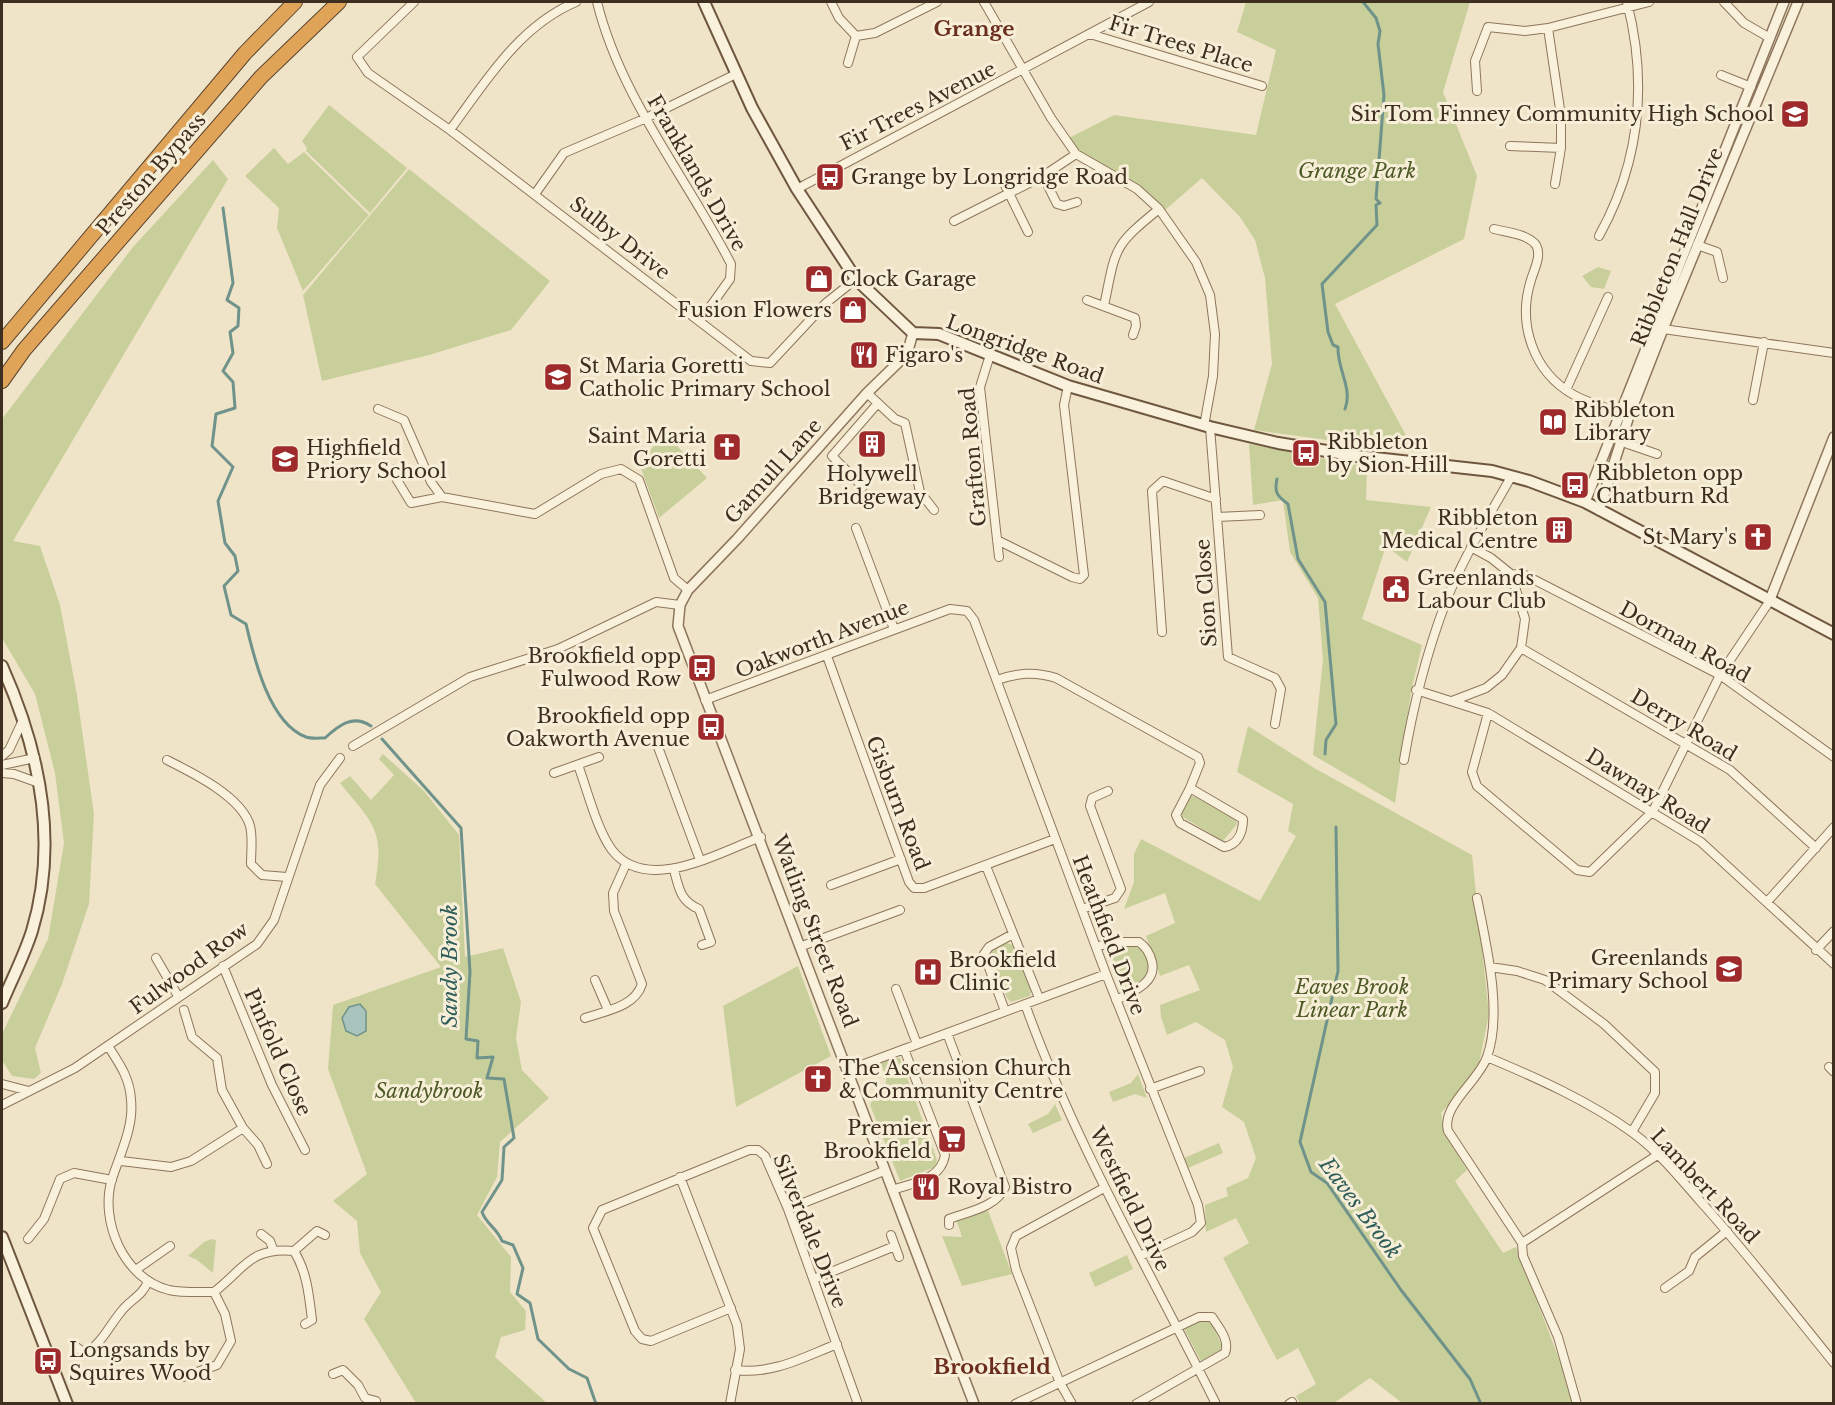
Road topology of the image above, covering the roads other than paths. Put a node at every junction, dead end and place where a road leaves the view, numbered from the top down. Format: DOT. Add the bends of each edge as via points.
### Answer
graph roads {
  1 [pos="295,2"];
  2 [pos="339,2"];
  3 [pos="414,2"];
  4 [pos="576,2"];
  5 [pos="597,2"];
  6 [pos="704,2"];
  7 [pos="831,2"];
  8 [pos="937,2"];
  9 [pos="984,2"];
  10 [pos="1149,2"];
  11 [pos="1649,2"];
  12 [pos="1724,2"];
  13 [pos="1784,2"];
  14 [pos="1798,2"];
  15 [pos="1627,4"];
  16 [pos="1548,28"];
  17 [pos="1090,34"];
  18 [pos="856,36"];
  19 [pos="1770,38"];
  20 [pos="1781,42"];
  21 [pos="848,63"];
  22 [pos="1024,70"];
  23 [pos="736,74"];
  24 [pos="1721,75"];
  25 [pos="1262,86"];
  26 [pos="1751,87"];
  27 [pos="1477,91"];
  28 [pos="644,120"];
  29 [pos="450,130"];
  30 [pos="1510,146"];
  31 [pos="1561,148"];
  32 [pos="1076,154"];
  33 [pos="1043,176"];
  34 [pos="1002,178"];
  35 [pos="1555,184"];
  36 [pos="797,189"];
  37 [pos="1009,193"];
  38 [pos="535,194"];
  39 [pos="1077,202"];
  40 [pos="1159,209"];
  41 [pos="954,221"];
  42 [pos="1700,226"];
  43 [pos="1494,229"];
  44 [pos="1028,232"];
  45 [pos="1599,237"];
  46 [pos="1697,245"];
  47 [pos="1723,278"];
  48 [pos="856,279"];
  49 [pos="1608,297"];
  50 [pos="1087,300"];
  51 [pos="1104,306"];
  52 [pos="700,321"];
  53 [pos="1658,327"];
  54 [pos="913,333"];
  55 [pos="1133,335"];
  56 [pos="2,340"];
  57 [pos="1764,342"];
  58 [pos="1833,353"];
  59 [pos="990,355"];
  60 [pos="2,382"];
  61 [pos="1068,386"];
  62 [pos="1566,390"];
  63 [pos="867,393"];
  64 [pos="1753,400"];
  65 [pos="878,403"];
  66 [pos="378,409"];
  67 [pos="1618,412"];
  68 [pos="1629,416"];
  69 [pos="1207,426"];
  70 [pos="1833,437"];
  71 [pos="1622,442"];
  72 [pos="1657,454"];
  73 [pos="395,470"];
  74 [pos="1511,477"];
  75 [pos="863,487"];
  76 [pos="442,497"];
  77 [pos="1216,500"];
  78 [pos="1585,502"];
  79 [pos="934,510"];
  80 [pos="1599,510"];
  81 [pos="1260,515"];
  82 [pos="1217,517"];
  83 [pos="856,528"];
  84 [pos="997,540"];
  85 [pos="1471,547"];
  86 [pos="999,557"];
  87 [pos="1511,574"];
  88 [pos="688,590"];
  89 [pos="1769,602"];
  90 [pos="680,605"];
  91 [pos="950,609"];
  92 [pos="894,629"];
  93 [pos="1162,632"];
  94 [pos="1833,634"];
  95 [pos="1521,648"];
  96 [pos="827,656"];
  97 [pos="2,666"];
  98 [pos="1720,675"];
  99 [pos="997,680"];
  100 [pos="1416,690"];
  101 [pos="705,700"];
  102 [pos="1452,701"];
  103 [pos="1488,713"];
  104 [pos="24,718"];
  105 [pos="1275,724"];
  106 [pos="1688,744"];
  107 [pos="353,746"];
  108 [pos="658,747"];
  109 [pos="2,756"];
  110 [pos="599,757"];
  111 [pos="34,758"];
  112 [pos="340,758"];
  113 [pos="1833,758"];
  114 [pos="167,760"];
  115 [pos="1404,760"];
  116 [pos="2,765"];
  117 [pos="578,765"];
  118 [pos="2,773"];
  119 [pos="554,773"];
  120 [pos="39,783"];
  121 [pos="1190,788"];
  122 [pos="1108,791"];
  123 [pos="1653,811"];
  124 [pos="1833,827"];
  125 [pos="760,837"];
  126 [pos="1055,839"];
  127 [pos="1816,848"];
  128 [pos="700,860"];
  129 [pos="901,860"];
  130 [pos="626,864"];
  131 [pos="986,866"];
  132 [pos="674,870"];
  133 [pos="287,877"];
  134 [pos="831,885"];
  135 [pos="1478,898"];
  136 [pos="1767,902"];
  137 [pos="1082,909"];
  138 [pos="900,910"];
  139 [pos="1833,932"];
  140 [pos="1013,934"];
  141 [pos="702,945"];
  142 [pos="802,946"];
  143 [pos="1096,947"];
  144 [pos="1816,950"];
  145 [pos="156,958"];
  146 [pos="1833,964"];
  147 [pos="223,966"];
  148 [pos="1490,967"];
  149 [pos="1106,974"];
  150 [pos="595,980"];
  151 [pos="896,988"];
  152 [pos="4,993"];
  153 [pos="178,996"];
  154 [pos="1039,998"];
  155 [pos="1116,1000"];
  156 [pos="2,1003"];
  157 [pos="1025,1004"];
  158 [pos="184,1010"];
  159 [pos="608,1010"];
  160 [pos="1005,1011"];
  161 [pos="585,1018"];
  162 [pos="946,1033"];
  163 [pos="917,1044"];
  164 [pos="108,1046"];
  165 [pos="904,1049"];
  166 [pos="1487,1057"];
  167 [pos="848,1070"];
  168 [pos="1200,1071"];
  169 [pos="2,1084"];
  170 [pos="1150,1089"];
  171 [pos="30,1091"];
  172 [pos="2,1105"];
  173 [pos="243,1128"];
  174 [pos="1632,1132"];
  175 [pos="305,1150"];
  176 [pos="1659,1154"];
  177 [pos="121,1161"];
  178 [pos="267,1164"];
  179 [pos="884,1171"];
  180 [pos="680,1177"];
  181 [pos="112,1180"];
  182 [pos="1104,1188"];
  183 [pos="892,1190"];
  184 [pos="788,1209"];
  185 [pos="949,1226"];
  186 [pos="1727,1231"];
  187 [pos="261,1234"];
  188 [pos="325,1235"];
  189 [pos="891,1235"];
  190 [pos="2,1237"];
  191 [pos="28,1239"];
  192 [pos="1522,1243"];
  193 [pos="171,1246"];
  194 [pos="895,1246"];
  195 [pos="273,1249"];
  196 [pos="294,1251"];
  197 [pos="1140,1256"];
  198 [pos="899,1257"];
  199 [pos="137,1269"];
  200 [pos="814,1279"];
  201 [pos="148,1281"];
  202 [pos="1665,1288"];
  203 [pos="214,1292"];
  204 [pos="731,1308"];
  205 [pos="305,1324"];
  206 [pos="1176,1327"];
  207 [pos="837,1344"];
  208 [pos="75,1347"];
  209 [pos="1833,1363"];
  210 [pos="735,1370"];
  211 [pos="1197,1370"];
  212 [pos="333,1374"];
  213 [pos="183,1377"];
  214 [pos="1060,1383"];
  215 [pos="364,1401"];
  216 [pos="376,1401"];
  217 [pos="67,1404"];
  218 [pos="730,1404"];
  219 [pos="858,1404"];
  220 [pos="974,1404"];
  221 [pos="1015,1404"];
  222 [pos="1072,1404"];
  223 [pos="1136,1404"];
  224 [pos="1215,1404"];
  225 [pos="1577,1404"];
  1 -- 56 [label="highway, Preston Bypass" via="245,53"];
  2 -- 60 [label="highway, Preston Bypass" via="261,77 15,362"];
  3 -- 29 [label="street, Sulby Drive" via="357,57 368,73"];
  4 -- 29 [label="street" via="541,20 525,35"];
  5 -- 28 [label="street, Franklands Drive" via="606,33"];
  6 -- 23 [label="main road"];
  7 -- 18 [label="street" via="839,18"];
  8 -- 18 [label="street" via="875,33"];
  9 -- 22 [label="street"];
  10 -- 17 [label="street, Fir Trees Avenue"];
  11 -- 15 [label="street"];
  12 -- 19 [label="street" via="1744,23"];
  13 -- 19 [label="street, Ribbleton Hall Drive"];
  14 -- 20 [label="street, Ribbleton Hall Drive"];
  15 -- 16 [label="street"];
  15 -- 45 [label="street" via="1639,65 1638,124 1630,163"];
  16 -- 27 [label="street" via="1525,31 1488,27 1475,61"];
  16 -- 31 [label="street" via="1561,116"];
  17 -- 22 [label="street, Fir Trees Avenue"];
  17 -- 25 [label="street, Fir Trees Place"];
  18 -- 21 [label="street"];
  19 -- 20 [label="street"];
  19 -- 26 [label="street, Ribbleton Hall Drive"];
  20 -- 42 [label="street, Ribbleton Hall Drive"];
  22 -- 32 [label="street"];
  22 -- 36 [label="street, Fir Trees Avenue"];
  23 -- 28 [label="street"];
  23 -- 36 [label="main road"];
  24 -- 26 [label="street"];
  26 -- 42 [label="street, Ribbleton Hall Drive"];
  28 -- 38 [label="street" via="564,153"];
  28 -- 52 [label="street, Franklands Drive" via="731,264 730,279"];
  29 -- 38 [label="street, Sulby Drive"];
  30 -- 31 [label="street"];
  31 -- 35 [label="street"];
  32 -- 33 [label="street"];
  32 -- 40 [label="street, Sion Close" via="1137,189"];
  33 -- 37 [label="street"];
  33 -- 39 [label="street" via="1057,204"];
  34 -- 37 [label="street"];
  36 -- 48 [label="main road"];
  37 -- 41 [label="street"];
  37 -- 44 [label="street"];
  38 -- 52 [label="street, Sulby Drive"];
  40 -- 51 [label="street" via="1118,247"];
  40 -- 69 [label="street, Sion Close" via="1196,262 1210,296 1215,346"];
  42 -- 46 [label="street, Ribbleton Hall Drive"];
  42 -- 53 [label="street, Ribbleton Hall Drive"];
  43 -- 62 [label="street" via="1527,238 1537,246 1526,298 1528,332 1540,362"];
  46 -- 47 [label="street" via="1718,252"];
  46 -- 53 [label="street, Ribbleton Hall Drive"];
  48 -- 52 [label="street, Sulby Drive" via="826,303 770,363 751,361"];
  48 -- 54 [label="main road"];
  49 -- 62 [label="street"];
  50 -- 51 [label="street"];
  51 -- 55 [label="street" via="1135,318"];
  53 -- 57 [label="street"];
  53 -- 67 [label="street, Ribbleton Hall Drive"];
  53 -- 68 [label="street, Ribbleton Hall Drive"];
  54 -- 59 [label="main road, Longridge Road" via="939,334"];
  54 -- 63 [label="street, Gamull Lane" via="907,354"];
  57 -- 58 [label="street"];
  57 -- 64 [label="street"];
  59 -- 61 [label="main road, Longridge Road"];
  59 -- 84 [label="street, Grafton Road" via="980,387"];
  61 -- 69 [label="main road, Longridge Road"];
  61 -- 84 [label="street" via="1064,405 1084,575 1080,579 1072,577"];
  62 -- 67 [label="street"];
  63 -- 65 [label="street"];
  63 -- 88 [label="street, Gamull Lane"];
  65 -- 75 [label="street" via="832,456"];
  65 -- 79 [label="street" via="905,423 920,492"];
  66 -- 76 [label="street" via="404,420 431,482"];
  67 -- 68 [label="street"];
  67 -- 78 [label="street, Ribbleton Hall Drive"];
  68 -- 71 [label="street, Ribbleton Hall Drive"];
  69 -- 74 [label="main road, Longridge Road" via="1278,443 1492,471"];
  69 -- 77 [label="street, Sion Close"];
  70 -- 89 [label="street"];
  71 -- 72 [label="street"];
  71 -- 80 [label="street, Ribbleton Hall Drive"];
  73 -- 76 [label="street" via="411,503"];
  74 -- 78 [label="main road, Longridge Road"];
  74 -- 85 [label="street"];
  76 -- 88 [label="street" via="535,514 601,474 621,469 639,480 674,578"];
  77 -- 82 [label="street, Sion Close"];
  77 -- 93 [label="street" via="1162,481 1152,491"];
  78 -- 80 [label="main road, Longridge Road"];
  80 -- 89 [label="main road, Longridge Road"];
  81 -- 82 [label="street"];
  82 -- 105 [label="street, Sion Close" via="1228,657 1275,678 1281,689"];
  83 -- 92 [label="street"];
  84 -- 86 [label="street, Grafton Road"];
  85 -- 87 [label="street"];
  85 -- 100 [label="street" via="1445,602"];
  87 -- 95 [label="street" via="1525,619"];
  87 -- 98 [label="street, Dorman Road" via="1525,575"];
  88 -- 90 [label="street, Gamull Lane"];
  89 -- 94 [label="main road, Longridge Road"];
  89 -- 98 [label="street"];
  90 -- 101 [label="street, Watling Street Road" via="680,633"];
  90 -- 107 [label="street" via="656,603 558,649 470,677"];
  91 -- 92 [label="street, Oakworth Avenue"];
  91 -- 99 [label="street, Heathfield Drive" via="968,611 974,620"];
  92 -- 96 [label="street, Oakworth Avenue"];
  95 -- 102 [label="street" via="1502,675 1486,688"];
  95 -- 106 [label="street, Derry Road"];
  96 -- 101 [label="street, Oakworth Avenue"];
  96 -- 129 [label="street, Gisburn Road"];
  97 -- 104 [label="main road"];
  98 -- 106 [label="street"];
  98 -- 113 [label="street, Dorman Road"];
  99 -- 121 [label="street" via="1031,673 1066,682 1198,757 1200,763"];
  99 -- 126 [label="street, Heathfield Drive"];
  100 -- 102 [label="street, Dawnay Road"];
  100 -- 115 [label="street"];
  101 -- 125 [label="street, Watling Street Road"];
  102 -- 103 [label="street, Dawnay Road"];
  103 -- 123 [label="street, Dawnay Road"];
  103 -- 123 [label="street" via="1473,780 1577,870 1590,872 1598,867"];
  104 -- 109 [label="street" via="9,750"];
  104 -- 111 [label="main road"];
  106 -- 123 [label="street"];
  106 -- 127 [label="street, Derry Road" via="1730,770"];
  108 -- 128 [label="street" via="667,758"];
  110 -- 117 [label="street"];
  111 -- 116 [label="street"];
  111 -- 120 [label="main road"];
  112 -- 133 [label="street, Fulwood Row" via="320,785"];
  114 -- 133 [label="street" via="192,772 239,806 250,826 251,864 262,875"];
  117 -- 119 [label="street"];
  117 -- 130 [label="street" via="605,836"];
  118 -- 120 [label="street"];
  120 -- 152 [label="main road" via="45,844 42,890 23,958"];
  121 -- 121 [label="street" via="1243,819 1243,828 1234,843 1224,847 1180,823 1176,815"];
  122 -- 137 [label="street" via="1092,798 1090,806 1121,889 1115,898"];
  123 -- 136 [label="street, Dawnay Road" via="1701,842"];
  124 -- 127 [label="street"];
  125 -- 128 [label="street"];
  125 -- 142 [label="street, Watling Street Road"];
  126 -- 131 [label="street, Gisburn Road"];
  126 -- 137 [label="street, Heathfield Drive"];
  127 -- 136 [label="street"];
  128 -- 132 [label="street"];
  129 -- 131 [label="street, Gisburn Road" via="914,888"];
  129 -- 134 [label="street"];
  130 -- 132 [label="street" via="643,870"];
  130 -- 159 [label="street" via="613,892 614,911 642,984 639,995 630,1002"];
  131 -- 140 [label="street"];
  132 -- 141 [label="street" via="686,904 699,909 711,942"];
  133 -- 147 [label="street, Fulwood Row" via="274,920 257,944"];
  135 -- 148 [label="street"];
  136 -- 144 [label="street, Dawnay Road"];
  137 -- 143 [label="street, Heathfield Drive"];
  138 -- 142 [label="street"];
  139 -- 144 [label="street"];
  140 -- 154 [label="street"];
  140 -- 160 [label="street" via="984,954"];
  142 -- 167 [label="street, Watling Street Road"];
  143 -- 149 [label="street, Heathfield Drive"];
  143 -- 155 [label="street" via="1112,942 1139,942 1150,955 1152,976 1138,989"];
  144 -- 146 [label="street, Dawnay Road"];
  145 -- 153 [label="street"];
  147 -- 153 [label="street, Fulwood Row"];
  147 -- 175 [label="street, Pinfold Close" via="272,1085"];
  148 -- 166 [label="street" via="1493,1019"];
  148 -- 174 [label="street" via="1517,970 1545,980 1604,1024 1655,1072 1655,1093"];
  149 -- 154 [label="street"];
  149 -- 155 [label="street, Heathfield Drive"];
  150 -- 159 [label="street"];
  151 -- 163 [label="street"];
  152 -- 156 [label="main road"];
  153 -- 164 [label="street, Fulwood Row"];
  154 -- 157 [label="street"];
  155 -- 170 [label="street, Heathfield Drive"];
  157 -- 160 [label="street"];
  157 -- 182 [label="street, Westfield Drive" via="1045,1059"];
  158 -- 173 [label="street" via="192,1037 217,1058 222,1090"];
  159 -- 161 [label="street"];
  160 -- 162 [label="street"];
  162 -- 163 [label="street"];
  162 -- 185 [label="street" via="1005,1187 995,1201 949,1219"];
  163 -- 165 [label="street"];
  164 -- 171 [label="street, Fulwood Row"];
  164 -- 177 [label="street" via="125,1071 132,1101"];
  165 -- 167 [label="street"];
  165 -- 183 [label="street" via="945,1155 943,1167 936,1174"];
  166 -- 174 [label="street, Lambert Road" via="1535,1077"];
  166 -- 192 [label="street" via="1472,1084 1449,1111 1446,1124"];
  167 -- 179 [label="street, Watling Street Road"];
  168 -- 170 [label="street"];
  169 -- 171 [label="street"];
  170 -- 197 [label="street, Heathfield Drive" via="1198,1205 1201,1223 1192,1232"];
  171 -- 172 [label="street, Fulwood Row"];
  173 -- 177 [label="street" via="191,1161 171,1167"];
  173 -- 178 [label="street" via="258,1145"];
  174 -- 176 [label="street, Lambert Road"];
  176 -- 186 [label="street, Lambert Road"];
  176 -- 192 [label="street"];
  177 -- 181 [label="street"];
  179 -- 183 [label="street, Watling Street Road"];
  179 -- 184 [label="street"];
  180 -- 184 [label="street, Silverdale Drive" via="749,1150 759,1150"];
  180 -- 204 [label="street"];
  180 -- 204 [label="street" via="602,1210 593,1228 635,1331 642,1339 651,1341"];
  181 -- 191 [label="street" via="74,1173 60,1179 44,1219"];
  181 -- 199 [label="street" via="109,1214 116,1242"];
  182 -- 197 [label="street, Westfield Drive"];
  182 -- 214 [label="street" via="1016,1236 1011,1248"];
  183 -- 220 [label="street, Watling Street Road"];
  184 -- 200 [label="street, Silverdale Drive"];
  186 -- 202 [label="street" via="1695,1257 1689,1271"];
  186 -- 209 [label="street, Lambert Road"];
  187 -- 195 [label="street"];
  188 -- 196 [label="street" via="317,1231"];
  189 -- 194 [label="street"];
  190 -- 217 [label="main road"];
  192 -- 225 [label="street" via="1523,1256 1558,1337"];
  193 -- 199 [label="street"];
  194 -- 198 [label="street"];
  194 -- 200 [label="street"];
  195 -- 196 [label="street"];
  195 -- 203 [label="street" via="251,1258"];
  196 -- 205 [label="street" via="303,1265 309,1290 312,1320"];
  197 -- 206 [label="street, Westfield Drive"];
  199 -- 201 [label="street"];
  200 -- 207 [label="street, Silverdale Drive"];
  201 -- 203 [label="street" via="168,1289"];
  201 -- 208 [label="street" via="144,1293 120,1313 100,1344 86,1354"];
  203 -- 213 [label="street" via="225,1314 231,1341 217,1365"];
  204 -- 210 [label="street" via="740,1349"];
  206 -- 211 [label="street, Westfield Drive"];
  206 -- 211 [label="street" via="1205,1315 1212,1317 1225,1338 1225,1353"];
  206 -- 214 [label="street"];
  207 -- 210 [label="street" via="780,1367 755,1372"];
  207 -- 219 [label="street, Silverdale Drive"];
  210 -- 218 [label="street"];
  211 -- 223 [label="street"];
  211 -- 224 [label="street, Westfield Drive"];
  212 -- 215 [label="street" via="343,1370 358,1385"];
  214 -- 221 [label="street"];
  214 -- 222 [label="street"];
  215 -- 216 [label="street"];
}
